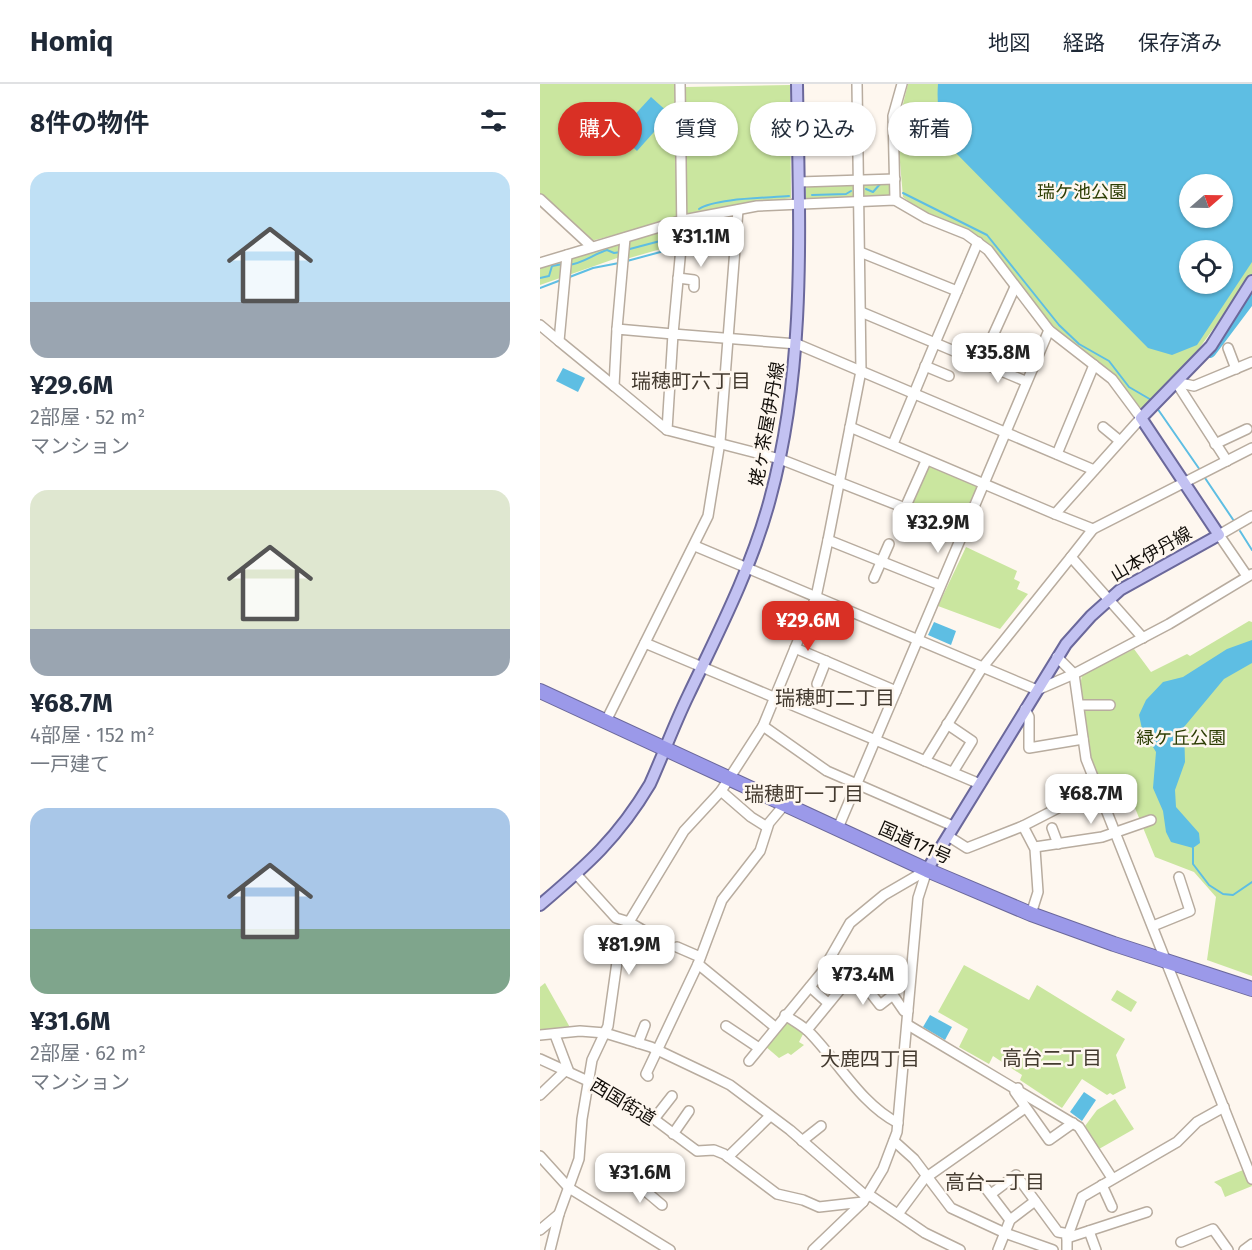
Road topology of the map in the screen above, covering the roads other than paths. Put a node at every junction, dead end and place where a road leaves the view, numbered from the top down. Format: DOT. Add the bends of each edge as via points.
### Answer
graph roads {
  1 [pos="680,84"];
  2 [pos="797,84"];
  3 [pos="856,84"];
  4 [pos="902,84"];
  5 [pos="895,179"];
  6 [pos="859,181"];
  7 [pos="799,182"];
  8 [pos="540,199"];
  9 [pos="895,200"];
  10 [pos="800,202"];
  11 [pos="859,202"];
  12 [pos="738,210"];
  13 [pos="683,220"];
  14 [pos="625,238"];
  15 [pos="978,242"];
  16 [pos="592,247"];
  17 [pos="714,248"];
  18 [pos="735,249"];
  19 [pos="860,252"];
  20 [pos="567,255"];
  21 [pos="540,263"];
  22 [pos="678,278"];
  23 [pos="1252,281"];
  24 [pos="694,287"];
  25 [pos="1015,287"];
  26 [pos="957,291"];
  27 [pos="861,312"];
  28 [pos="540,325"];
  29 [pos="617,329"];
  30 [pos="1048,330"];
  31 [pos="673,334"];
  32 [pos="729,338"];
  33 [pos="559,340"];
  34 [pos="935,343"];
  35 [pos="797,344"];
  36 [pos="1228,348"];
  37 [pos="981,362"];
  38 [pos="1252,362"];
  39 [pos="1094,365"];
  40 [pos="925,366"];
  41 [pos="1236,369"];
  42 [pos="861,370"];
  43 [pos="949,376"];
  44 [pos="1025,381"];
  45 [pos="1176,382"];
  46 [pos="614,386"];
  47 [pos="914,392"];
  48 [pos="1141,418"];
  49 [pos="850,427"];
  50 [pos="1103,427"];
  51 [pos="1247,429"];
  52 [pos="667,430"];
  53 [pos="1005,432"];
  54 [pos="1120,441"];
  55 [pos="720,442"];
  56 [pos="892,444"];
  57 [pos="1215,444"];
  58 [pos="1252,448"];
  59 [pos="1057,454"];
  60 [pos="780,459"];
  61 [pos="926,461"];
  62 [pos="1227,461"];
  63 [pos="1094,470"];
  64 [pos="838,483"];
  65 [pos="1184,483"];
  66 [pos="983,484"];
  67 [pos="906,508"];
  68 [pos="1055,514"];
  69 [pos="1252,516"];
  70 [pos="1093,529"];
  71 [pos="961,534"];
  72 [pos="1219,535"];
  73 [pos="828,540"];
  74 [pos="889,544"];
  75 [pos="695,546"];
  76 [pos="1071,557"];
  77 [pos="882,561"];
  78 [pos="746,568"];
  79 [pos="1250,575"];
  80 [pos="874,578"];
  81 [pos="940,585"];
  82 [pos="816,597"];
  83 [pos="1108,600"];
  84 [pos="1143,638"];
  85 [pos="917,640"];
  86 [pos="645,643"];
  87 [pos="795,648"];
  88 [pos="1057,657"];
  89 [pos="826,661"];
  90 [pos="703,668"];
  91 [pos="982,668"];
  92 [pos="1074,674"];
  93 [pos="817,684"];
  94 [pos="1037,690"];
  95 [pos="540,691"];
  96 [pos="896,691"];
  97 [pos="775,698"];
  98 [pos="1080,705"];
  99 [pos="1110,705"];
  100 [pos="1025,710"];
  101 [pos="606,721"];
  102 [pos="947,724"];
  103 [pos="763,726"];
  104 [pos="1083,739"];
  105 [pos="876,740"];
  106 [pos="666,748"];
  107 [pos="925,761"];
  108 [pos="953,772"];
  109 [pos="730,779"];
  110 [pos="980,784"];
  111 [pos="857,785"];
  112 [pos="1097,788"];
  113 [pos="721,791"];
  114 [pos="785,804"];
  115 [pos="1151,820"];
  116 [pos="1023,826"];
  117 [pos="767,827"];
  118 [pos="838,828"];
  119 [pos="1052,828"];
  120 [pos="951,831"];
  121 [pos="1115,832"];
  122 [pos="1058,844"];
  123 [pos="1035,847"];
  124 [pos="927,870"];
  125 [pos="577,875"];
  126 [pos="1179,877"];
  127 [pos="540,905"];
  128 [pos="1031,914"];
  129 [pos="628,922"];
  130 [pos="1153,926"];
  131 [pos="651,935"];
  132 [pos="677,947"];
  133 [pos="699,960"];
  134 [pos="1166,961"];
  135 [pos="826,963"];
  136 [pos="848,981"];
  137 [pos="810,987"];
  138 [pos="1252,988"];
  139 [pos="828,1003"];
  140 [pos="908,1011"];
  141 [pos="785,1015"];
  142 [pos="645,1025"];
  143 [pos="908,1025"];
  144 [pos="726,1026"];
  145 [pos="775,1027"];
  146 [pos="807,1030"];
  147 [pos="605,1033"];
  148 [pos="540,1035"];
  149 [pos="555,1035"];
  150 [pos="638,1043"];
  151 [pos="759,1048"];
  152 [pos="659,1051"];
  153 [pos="540,1059"];
  154 [pos="749,1061"];
  155 [pos="567,1071"];
  156 [pos="646,1074"];
  157 [pos="588,1081"];
  158 [pos="1018,1088"];
  159 [pos="540,1095"];
  160 [pos="672,1096"];
  161 [pos="1224,1107"];
  162 [pos="1025,1108"];
  163 [pos="688,1111"];
  164 [pos="770,1116"];
  165 [pos="654,1119"];
  166 [pos="898,1123"];
  167 [pos="1073,1123"];
  168 [pos="820,1126"];
  169 [pos="673,1134"];
  170 [pos="802,1141"];
  171 [pos="894,1141"];
  172 [pos="540,1156"];
  173 [pos="728,1157"];
  174 [pos="928,1177"];
  175 [pos="1112,1179"];
  176 [pos="1252,1179"];
  177 [pos="981,1182"];
  178 [pos="636,1183"];
  179 [pos="1102,1185"];
  180 [pos="569,1188"];
  181 [pos="991,1194"];
  182 [pos="866,1198"];
  183 [pos="1035,1201"];
  184 [pos="662,1204"];
  185 [pos="1111,1208"];
  186 [pos="1148,1212"];
  187 [pos="559,1214"];
  188 [pos="898,1214"];
  189 [pos="1010,1220"];
  190 [pos="540,1230"];
  191 [pos="1089,1231"];
  192 [pos="1005,1233"];
  193 [pos="1068,1236"];
  194 [pos="1182,1244"];
  195 [pos="1252,1244"];
  196 [pos="550,1250"];
  197 [pos="669,1250"];
  198 [pos="813,1250"];
  199 [pos="960,1250"];
  200 [pos="998,1250"];
  201 [pos="1053,1250"];
  202 [pos="1067,1250"];
  203 [pos="1096,1250"];
  204 [pos="1228,1250"];
  205 [pos="1244,1250"];
  1 -- 13 [label="street"];
  2 -- 7 [label="main road, 姥ヶ茶屋伊丹線"];
  3 -- 6 [label="street"];
  4 -- 5 [label="street" via="893,116"];
  5 -- 6 [label="street"];
  5 -- 9 [label="street"];
  6 -- 7 [label="street"];
  6 -- 11 [label="street"];
  7 -- 10 [label="main road, 姥ヶ茶屋伊丹線"];
  8 -- 16 [label="street"];
  9 -- 11 [label="street"];
  9 -- 15 [label="street"];
  10 -- 11 [label="street"];
  10 -- 12 [label="street"];
  10 -- 35 [label="main road, 姥ヶ茶屋伊丹線"];
  11 -- 19 [label="street"];
  12 -- 13 [label="street"];
  12 -- 18 [label="street"];
  13 -- 14 [label="street"];
  13 -- 22 [label="street"];
  14 -- 16 [label="street"];
  14 -- 29 [label="street"];
  15 -- 25 [label="street"];
  15 -- 26 [label="street"];
  16 -- 20 [label="street"];
  17 -- 18 [label="street"];
  18 -- 32 [label="street"];
  19 -- 26 [label="street"];
  19 -- 27 [label="street"];
  20 -- 21 [label="street"];
  20 -- 33 [label="street"];
  22 -- 24 [label="street" via="694,280"];
  22 -- 31 [label="street"];
  23 -- 45 [label="main road" via="1211,346"];
  25 -- 30 [label="street"];
  25 -- 37 [label="street"];
  26 -- 34 [label="street"];
  27 -- 34 [label="street"];
  27 -- 42 [label="street"];
  28 -- 33 [label="street"];
  29 -- 31 [label="street"];
  29 -- 46 [label="street"];
  30 -- 39 [label="street"];
  30 -- 44 [label="street"];
  31 -- 32 [label="street"];
  31 -- 52 [label="street"];
  32 -- 35 [label="street"];
  32 -- 55 [label="street"];
  33 -- 46 [label="street"];
  34 -- 37 [label="street"];
  34 -- 40 [label="street"];
  35 -- 42 [label="street"];
  35 -- 60 [label="main road, 姥ヶ茶屋伊丹線"];
  36 -- 41 [label="street"];
  37 -- 44 [label="street"];
  38 -- 41 [label="street"];
  39 -- 48 [label="street" via="1112,379"];
  39 -- 59 [label="street"];
  40 -- 43 [label="street"];
  40 -- 47 [label="street"];
  41 -- 45 [label="street" via="1194,386"];
  42 -- 47 [label="street"];
  42 -- 49 [label="street"];
  44 -- 53 [label="street"];
  45 -- 48 [label="main road"];
  45 -- 57 [label="street"];
  46 -- 52 [label="street"];
  47 -- 53 [label="street"];
  47 -- 56 [label="street"];
  48 -- 54 [label="street"];
  48 -- 65 [label="main road, 山本伊丹線"];
  49 -- 56 [label="street"];
  49 -- 64 [label="street"];
  50 -- 54 [label="street"];
  51 -- 57 [label="street"];
  52 -- 55 [label="street"];
  53 -- 59 [label="street"];
  53 -- 66 [label="street"];
  54 -- 63 [label="street"];
  55 -- 60 [label="street"];
  55 -- 75 [label="street" via="708,516"];
  56 -- 61 [label="street"];
  57 -- 62 [label="street"];
  58 -- 62 [label="street"];
  59 -- 63 [label="street"];
  60 -- 64 [label="street"];
  60 -- 78 [label="main road, 姥ヶ茶屋伊丹線"];
  61 -- 66 [label="street"];
  61 -- 67 [label="street"];
  62 -- 65 [label="street"];
  63 -- 68 [label="street"];
  64 -- 67 [label="street"];
  64 -- 73 [label="street"];
  65 -- 70 [label="street"];
  65 -- 72 [label="main road, 山本伊丹線"];
  66 -- 68 [label="street"];
  66 -- 71 [label="street"];
  67 -- 71 [label="street"];
  68 -- 70 [label="street"];
  69 -- 72 [label="street"];
  70 -- 76 [label="street"];
  71 -- 81 [label="street"];
  72 -- 79 [label="street"];
  72 -- 83 [label="main road, 山本伊丹線"];
  73 -- 77 [label="street"];
  73 -- 82 [label="street"];
  74 -- 77 [label="street"];
  75 -- 78 [label="street"];
  75 -- 86 [label="street"];
  76 -- 83 [label="street"];
  76 -- 91 [label="street"];
  77 -- 80 [label="street"];
  77 -- 81 [label="street"];
  78 -- 82 [label="street"];
  78 -- 90 [label="main road, 姥ヶ茶屋伊丹線"];
  79 -- 84 [label="street"];
  81 -- 85 [label="street"];
  82 -- 85 [label="street"];
  82 -- 87 [label="street"];
  83 -- 84 [label="street"];
  83 -- 88 [label="main road, 山本伊丹線"];
  84 -- 92 [label="street"];
  85 -- 91 [label="street"];
  85 -- 96 [label="street"];
  86 -- 90 [label="street"];
  86 -- 101 [label="street"];
  87 -- 89 [label="street"];
  87 -- 97 [label="street"];
  88 -- 92 [label="street"];
  88 -- 94 [label="main road, 山本伊丹線"];
  89 -- 93 [label="street"];
  89 -- 96 [label="street"];
  90 -- 97 [label="street"];
  90 -- 106 [label="main road, 姥ヶ茶屋伊丹線"];
  91 -- 94 [label="street"];
  91 -- 102 [label="street"];
  92 -- 94 [label="street"];
  92 -- 98 [label="street"];
  94 -- 100 [label="main road, 山本伊丹線"];
  95 -- 101 [label="highway, 国道171号"];
  96 -- 105 [label="street"];
  97 -- 103 [label="street"];
  97 -- 105 [label="street"];
  98 -- 99 [label="street"];
  98 -- 104 [label="street"];
  100 -- 104 [label="street" via="1029,717 1029,748"];
  100 -- 110 [label="main road, 山本伊丹線"];
  101 -- 106 [label="highway, 国道171号"];
  102 -- 107 [label="street"];
  102 -- 108 [label="street" via="972,741"];
  103 -- 109 [label="street"];
  103 -- 111 [label="street" via="827,771"];
  104 -- 112 [label="street"];
  105 -- 107 [label="street"];
  105 -- 111 [label="street"];
  106 -- 109 [label="highway, 国道171号"];
  106 -- 125 [label="main road" via="634,811 599,855"];
  107 -- 108 [label="street"];
  108 -- 110 [label="street"];
  109 -- 113 [label="street"];
  109 -- 114 [label="highway, 国道171号"];
  110 -- 120 [label="main road, 山本伊丹線"];
  111 -- 118 [label="street"];
  111 -- 120 [label="street"];
  112 -- 116 [label="street"];
  112 -- 121 [label="street"];
  113 -- 117 [label="street"];
  113 -- 129 [label="street" via="684,831"];
  114 -- 117 [label="street"];
  114 -- 118 [label="highway, 国道171号"];
  115 -- 121 [label="street"];
  116 -- 120 [label="street" via="968,848"];
  116 -- 123 [label="street"];
  117 -- 133 [label="street" via="760,851 722,900"];
  118 -- 124 [label="highway, 国道171号"];
  119 -- 122 [label="street"];
  120 -- 124 [label="main road, 山本伊丹線"];
  121 -- 122 [label="street"];
  121 -- 130 [label="street"];
  122 -- 123 [label="street"];
  123 -- 128 [label="street" via="1038,892"];
  124 -- 128 [label="highway, 国道171号"];
  124 -- 135 [label="street" via="884,895 855,918"];
  124 -- 140 [label="street" via="918,898"];
  125 -- 127 [label="main road"];
  125 -- 129 [label="street" via="610,913"];
  126 -- 130 [label="street" via="1190,911"];
  128 -- 134 [label="highway, 国道171号"];
  129 -- 131 [label="street"];
  129 -- 147 [label="street"];
  130 -- 134 [label="street"];
  132 -- 133 [label="street"];
  133 -- 145 [label="street"];
  133 -- 152 [label="street"];
  134 -- 138 [label="highway, 国道171号"];
  134 -- 161 [label="street"];
  135 -- 136 [label="street"];
  135 -- 137 [label="street"];
  136 -- 139 [label="street"];
  136 -- 140 [label="street" via="866,987 880,1005 893,995"];
  137 -- 139 [label="street"];
  137 -- 141 [label="street"];
  139 -- 146 [label="street"];
  140 -- 143 [label="street"];
  141 -- 145 [label="street"];
  141 -- 146 [label="street"];
  142 -- 150 [label="street"];
  143 -- 158 [label="street"];
  143 -- 166 [label="street"];
  144 -- 151 [label="street"];
  145 -- 151 [label="street"];
  146 -- 166 [label="street" via="886,1117"];
  147 -- 149 [label="street"];
  147 -- 150 [label="street"];
  147 -- 157 [label="street" via="594,1051"];
  148 -- 149 [label="street"];
  149 -- 155 [label="street"];
  150 -- 152 [label="street"];
  151 -- 154 [label="street"];
  152 -- 156 [label="street"];
  152 -- 164 [label="street" via="730,1085"];
  153 -- 155 [label="street, 西国街道"];
  155 -- 157 [label="street, 西国街道"];
  155 -- 159 [label="street"];
  157 -- 165 [label="street, 西国街道" via="637,1113"];
  157 -- 180 [label="street" via="579,1159"];
  158 -- 162 [label="street" via="1015,1092"];
  158 -- 167 [label="street"];
  160 -- 165 [label="street"];
  161 -- 175 [label="street" via="1197,1122 1177,1142"];
  161 -- 176 [label="street"];
  162 -- 167 [label="street" via="1049,1140"];
  162 -- 174 [label="street"];
  163 -- 169 [label="street"];
  164 -- 170 [label="street"];
  164 -- 173 [label="street"];
  165 -- 169 [label="street, 西国街道"];
  166 -- 171 [label="street"];
  167 -- 175 [label="street"];
  168 -- 170 [label="street"];
  169 -- 173 [label="street, 西国街道" via="697,1151 714,1150"];
  170 -- 182 [label="street"];
  171 -- 174 [label="street"];
  171 -- 182 [label="street"];
  172 -- 180 [label="street"];
  173 -- 182 [label="street, 西国街道" via="777,1194 819,1207"];
  174 -- 188 [label="street"];
  174 -- 192 [label="street" via="951,1208"];
  175 -- 179 [label="street"];
  177 -- 181 [label="street"];
  178 -- 184 [label="street"];
  179 -- 185 [label="street"];
  179 -- 193 [label="street" via="1082,1197"];
  180 -- 187 [label="street"];
  180 -- 197 [label="street"];
  181 -- 183 [label="street" via="1016,1175"];
  181 -- 189 [label="street"];
  182 -- 188 [label="street"];
  182 -- 198 [label="street"];
  183 -- 189 [label="street"];
  183 -- 193 [label="street" via="1058,1232"];
  186 -- 191 [label="street"];
  187 -- 190 [label="street"];
  187 -- 196 [label="street"];
  188 -- 199 [label="street"];
  189 -- 192 [label="street"];
  191 -- 193 [label="street"];
  191 -- 203 [label="street"];
  192 -- 200 [label="street"];
  192 -- 201 [label="street"];
  193 -- 202 [label="street"];
  194 -- 204 [label="street" via="1212,1227"];
  195 -- 205 [label="street"];
}
